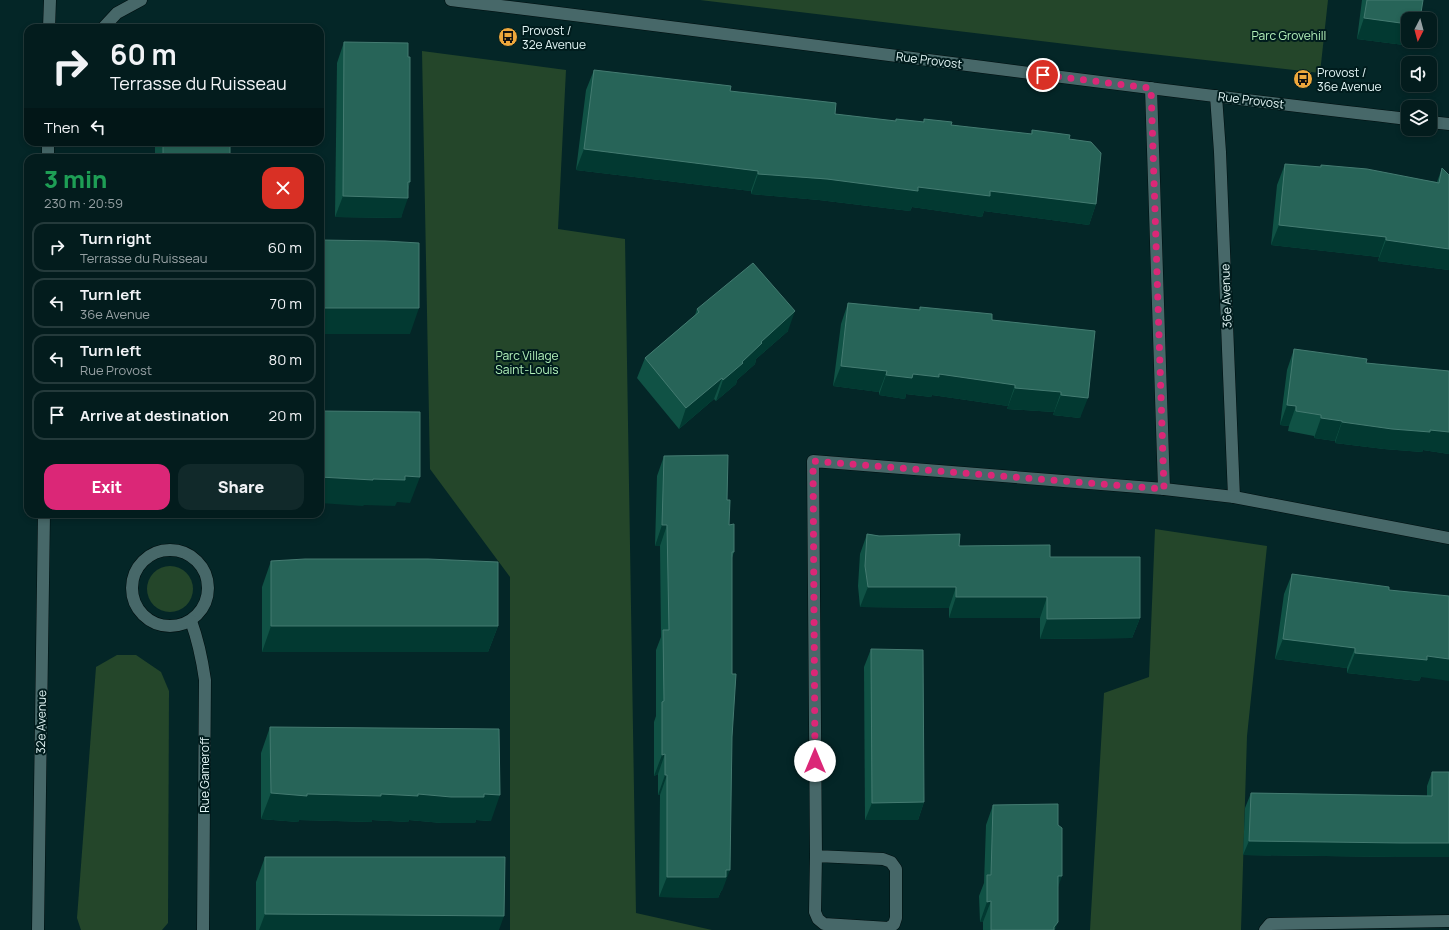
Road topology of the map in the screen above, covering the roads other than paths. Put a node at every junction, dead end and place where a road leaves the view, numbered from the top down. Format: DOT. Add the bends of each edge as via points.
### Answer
graph roads {
  1 [pos="50,0"];
  2 [pos="141,0"];
  3 [pos="451,0"];
  4 [pos="50,24"];
  5 [pos="106,24"];
  6 [pos="1151,88"];
  7 [pos="1216,96"];
  8 [pos="1401,118"];
  9 [pos="1437,123"];
  10 [pos="1449,124"];
  11 [pos="1164,489"];
  12 [pos="1234,497"];
  13 [pos="44,518"];
  14 [pos="1449,538"];
  15 [pos="191,621"];
  16 [pos="816,856"];
  17 [pos="1449,921"];
  18 [pos="38,930"];
  19 [pos="203,930"];
  20 [pos="1265,930"];
  1 -- 4 [label="street"];
  2 -- 5 [label="street" via="117,13"];
  3 -- 6 [label="street, Rue Provost"];
  6 -- 7 [label="street, Rue Provost"];
  6 -- 11 [label="street"];
  7 -- 8 [label="street, Rue Provost"];
  7 -- 12 [label="street, 36e Avenue"];
  9 -- 10 [label="street"];
  11 -- 12 [label="street"];
  11 -- 16 [label="street" via="813,461"];
  12 -- 14 [label="street"];
  13 -- 18 [label="street, 32e Avenue"];
  15 -- 15 [label="street" via="207,601 209,588 206,575 200,564 190,555 178,551 158,551 143,561 136,571 132,583 137,607 145,617 155,623 179,626"];
  15 -- 19 [label="street, Rue Gameroff" via="198,640 205,680"];
  16 -- 16 [label="street" via="883,859 891,862 896,869 894,924 889,928 824,924 818,919 815,912"];
  17 -- 20 [label="street" via="1270,924"];
}
